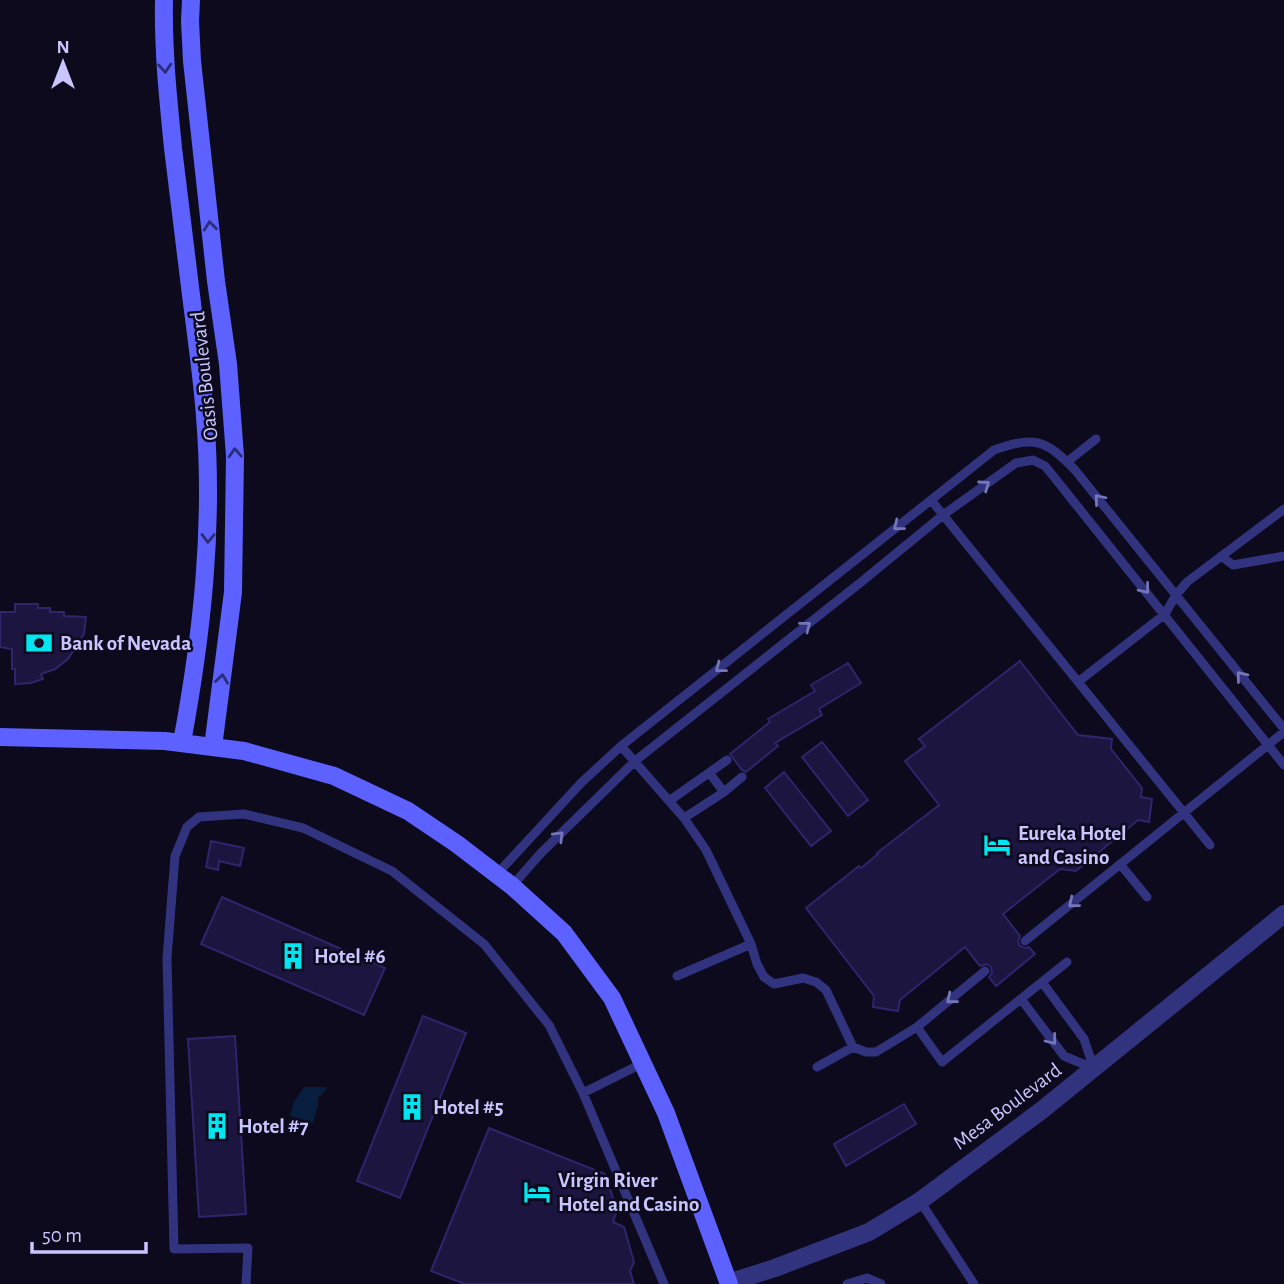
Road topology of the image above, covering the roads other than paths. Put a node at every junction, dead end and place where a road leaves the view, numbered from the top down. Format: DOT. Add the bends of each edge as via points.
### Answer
graph roads {
  1 [pos="164,0"];
  2 [pos="191,0"];
  3 [pos="1096,439"];
  4 [pos="1067,462"];
  5 [pos="931,500"];
  6 [pos="1284,509"];
  7 [pos="943,515"];
  8 [pos="1221,556"];
  9 [pos="1284,556"];
  10 [pos="1177,595"];
  11 [pos="1165,614"];
  12 [pos="1078,682"];
  13 [pos="1284,730"];
  14 [pos="0,737"];
  15 [pos="197,745"];
  16 [pos="1268,745"];
  17 [pos="621,746"];
  18 [pos="727,760"];
  19 [pos="635,761"];
  20 [pos="1284,765"];
  21 [pos="710,774"];
  22 [pos="742,777"];
  23 [pos="724,792"];
  24 [pos="669,802"];
  25 [pos="1184,813"];
  26 [pos="684,818"];
  27 [pos="1210,845"];
  28 [pos="1121,864"];
  29 [pos="497,874"];
  30 [pos="512,886"];
  31 [pos="1147,897"];
  32 [pos="1284,915"];
  33 [pos="1025,941"];
  34 [pos="751,944"];
  35 [pos="1067,962"];
  36 [pos="985,971"];
  37 [pos="677,975"];
  38 [pos="1042,982"];
  39 [pos="1021,999"];
  40 [pos="917,1027"];
  41 [pos="853,1047"];
  42 [pos="643,1063"];
  43 [pos="817,1067"];
  44 [pos="1094,1069"];
  45 [pos="583,1093"];
  46 [pos="920,1201"];
  47 [pos="246,1284"];
  48 [pos="664,1284"];
  49 [pos="728,1284"];
  50 [pos="847,1284"];
  51 [pos="881,1284"];
  52 [pos="974,1284"];
  1 -- 15 [label="main road, Oasis Boulevard, one-way" via="166,78 208,464 206,572 197,649"];
  15 -- 2 [label="main road, Oasis Boulevard, one-way" via="233,592 235,456 193,73"];
  3 -- 4 [label="lane"];
  4 -- 5 [label="lane" via="1039,442 1019,441 994,450"];
  10 -- 4 [label="lane, one-way"];
  5 -- 7 [label="lane"];
  5 -- 17 [label="lane, one-way"];
  6 -- 8 [label="lane"];
  7 -- 11 [label="lane, one-way" via="1016,463 1033,460 1045,466"];
  7 -- 12 [label="lane"];
  19 -- 7 [label="lane, one-way"];
  8 -- 9 [label="lane" via="1233,565"];
  8 -- 10 [label="lane"];
  10 -- 11 [label="lane"];
  13 -- 10 [label="lane, one-way"];
  11 -- 12 [label="lane"];
  11 -- 16 [label="lane"];
  12 -- 25 [label="lane"];
  13 -- 16 [label="lane"];
  14 -- 15 [label="main road"];
  15 -- 29 [label="main road" via="244,751 334,776 408,811"];
  16 -- 20 [label="lane"];
  16 -- 25 [label="lane"];
  17 -- 19 [label="lane"];
  17 -- 29 [label="lane"];
  18 -- 21 [label="lane"];
  19 -- 24 [label="lane"];
  30 -- 19 [label="lane, one-way"];
  21 -- 23 [label="lane"];
  21 -- 24 [label="lane"];
  22 -- 23 [label="lane"];
  23 -- 26 [label="lane"];
  24 -- 26 [label="lane"];
  25 -- 27 [label="lane"];
  25 -- 28 [label="lane"];
  26 -- 34 [label="lane" via="706,850"];
  28 -- 31 [label="lane"];
  28 -- 33 [label="lane, one-way"];
  29 -- 30 [label="main road"];
  30 -- 42 [label="main road" via="564,933 588,965 612,998"];
  32 -- 44 [label="street, Mesa Boulevard"];
  34 -- 37 [label="lane"];
  34 -- 41 [label="lane" via="757,964 774,984 803,978 826,990"];
  35 -- 38 [label="lane"];
  36 -- 40 [label="lane, one-way"];
  38 -- 39 [label="lane"];
  38 -- 44 [label="lane" via="1084,1039"];
  39 -- 40 [label="lane" via="942,1062"];
  39 -- 44 [label="lane, one-way" via="1064,1056"];
  40 -- 41 [label="lane" via="876,1052"];
  41 -- 43 [label="lane"];
  42 -- 45 [label="lane"];
  42 -- 49 [label="main road" via="666,1113"];
  44 -- 46 [label="street, Mesa Boulevard"];
  45 -- 47 [label="lane" via="549,1025 484,944 392,871 303,828 244,814 199,817 187,827 174,856 167,958 174,1249 247,1248"];
  45 -- 48 [label="lane"];
  46 -- 49 [label="street, Mesa Boulevard" via="869,1232"];
  46 -- 52 [label="lane"];
  50 -- 51 [label="lane" via="867,1278"];
}
